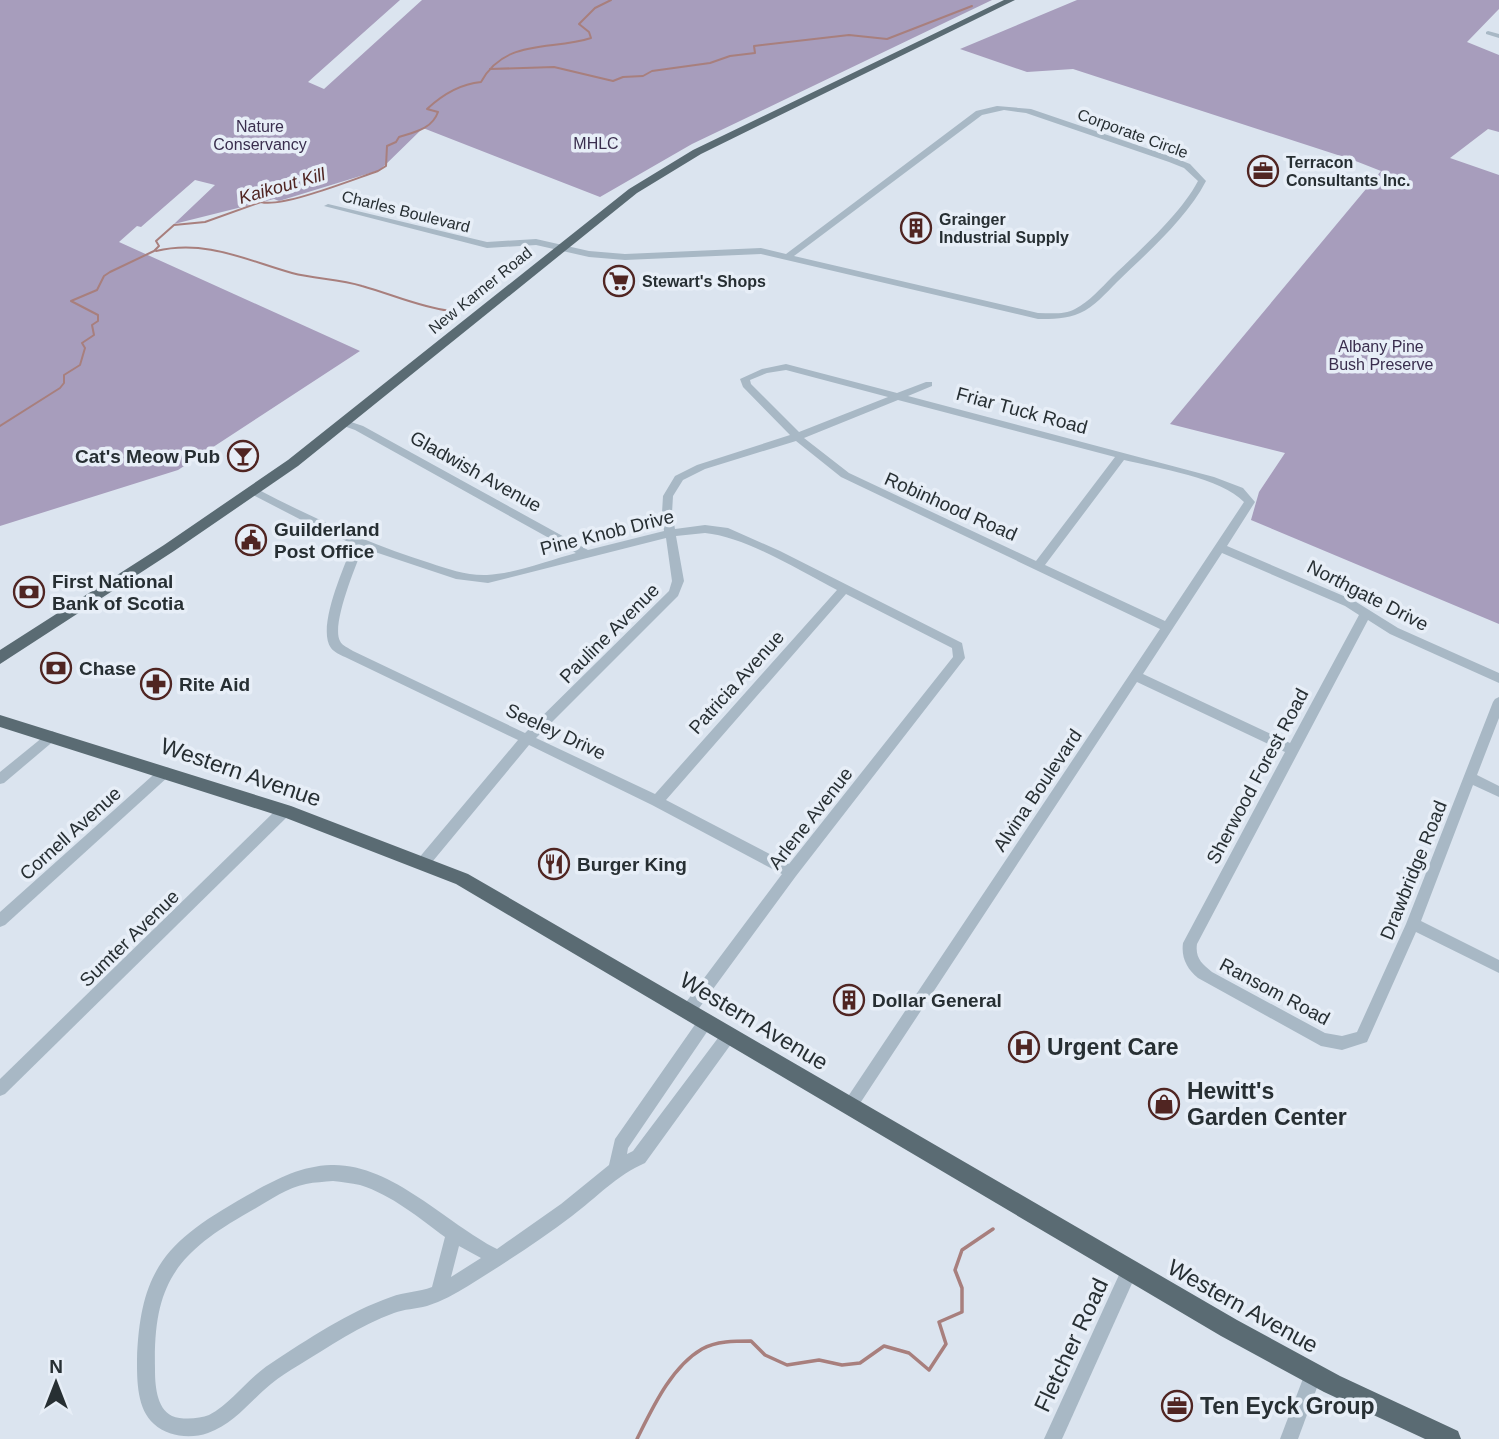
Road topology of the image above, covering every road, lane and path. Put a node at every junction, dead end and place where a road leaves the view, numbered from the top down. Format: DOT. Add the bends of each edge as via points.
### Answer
graph roads {
  1 [pos="1011,0"];
  2 [pos="1488,33"];
  3 [pos="1499,36"];
  4 [pos="328,206"];
  5 [pos="580,232"];
  6 [pos="560,248"];
  7 [pos="589,254"];
  8 [pos="788,257"];
  9 [pos="786,367"];
  10 [pos="929,384"];
  11 [pos="900,397"];
  12 [pos="345,423"];
  13 [pos="799,436"];
  14 [pos="1122,455"];
  15 [pos="253,491"];
  16 [pos="1246,494"];
  17 [pos="670,533"];
  18 [pos="359,544"];
  19 [pos="1219,547"];
  20 [pos="588,555"];
  21 [pos="1039,565"];
  22 [pos="844,589"];
  23 [pos="1365,615"];
  24 [pos="1166,627"];
  25 [pos="960,650"];
  26 [pos="0,658"];
  27 [pos="1136,676"];
  28 [pos="1499,678"];
  29 [pos="1499,702"];
  30 [pos="0,721"];
  31 [pos="52,736"];
  32 [pos="527,739"];
  33 [pos="1292,750"];
  34 [pos="165,772"];
  35 [pos="1470,778"];
  36 [pos="0,779"];
  37 [pos="1499,792"];
  38 [pos="657,801"];
  39 [pos="283,812"];
  40 [pos="423,863"];
  41 [pos="791,872"];
  42 [pos="0,922"];
  43 [pos="1413,924"];
  44 [pos="1189,957"];
  45 [pos="1499,967"];
  46 [pos="689,1010"];
  47 [pos="706,1021"];
  48 [pos="729,1035"];
  49 [pos="1351,1043"];
  50 [pos="0,1089"];
  51 [pos="850,1106"];
  52 [pos="617,1166"];
  53 [pos="454,1234"];
  54 [pos="498,1258"];
  55 [pos="1130,1270"];
  56 [pos="439,1293"];
  57 [pos="1313,1374"];
  58 [pos="1053,1439"];
  59 [pos="1289,1439"];
  60 [pos="1450,1439"];
  1 -- 5 [label="main road, New Karner Road" via="697,152 626,196"];
  2 -- 3 [label="street"];
  4 -- 6 [label="street, Charles Boulevard" via="468,242 536,242"];
  5 -- 6 [label="main road, New Karner Road"];
  5 -- 7 [label="street" via="579,245"];
  6 -- 7 [label="street, Corporate Circle"];
  6 -- 12 [label="main road, New Karner Road"];
  7 -- 8 [label="street, Corporate Circle" via="639,257 751,250"];
  8 -- 8 [label="street, Corporate Circle" via="1038,316 1066,316 1083,309 1146,247 1195,198 1202,181 1179,163 1054,120 1016,108 989,109"];
  9 -- 11 [label="street, Friar Tuck Road"];
  9 -- 13 [label="street, Robinhood Road" via="745,382"];
  10 -- 11 [label="street, Pauline Avenue"];
  11 -- 13 [label="street, Pauline Avenue"];
  11 -- 14 [label="street, Friar Tuck Road"];
  12 -- 15 [label="main road, New Karner Road"];
  12 -- 20 [label="street, Gladwish Avenue"];
  13 -- 17 [label="street, Pauline Avenue" via="679,478 668,496"];
  13 -- 21 [label="street, Robinhood Road" via="830,466 856,481"];
  14 -- 16 [label="street, Friar Tuck Road" via="1214,480"];
  14 -- 21 [label="street"];
  15 -- 18 [label="street, Pine Knob Drive"];
  15 -- 26 [label="main road, New Karner Road"];
  16 -- 19 [label="street, Alvina Boulevard" via="1248,509"];
  17 -- 20 [label="street, Pine Knob Drive"];
  17 -- 22 [label="street, Pine Knob Drive" via="724,531"];
  17 -- 32 [label="street, Pauline Avenue" via="678,581 674,593"];
  18 -- 20 [label="street, Pine Knob Drive" via="480,579"];
  18 -- 32 [label="street, Seeley Drive" via="336,610 332,627 335,645"];
  19 -- 23 [label="street, Northgate Drive" via="1349,603"];
  19 -- 24 [label="street, Alvina Boulevard"];
  21 -- 24 [label="street, Robinhood Road"];
  22 -- 25 [label="street, Pine Knob Drive"];
  22 -- 38 [label="street, Patricia Avenue"];
  23 -- 28 [label="street, Northgate Drive"];
  23 -- 33 [label="street, Sherwood Forest Road"];
  24 -- 27 [label="street, Alvina Boulevard"];
  25 -- 41 [label="street, Arlene Avenue" via="959,658"];
  27 -- 33 [label="street"];
  27 -- 51 [label="street, Alvina Boulevard"];
  29 -- 35 [label="street, Drawbridge Road"];
  30 -- 31 [label="main road, Western Avenue"];
  31 -- 34 [label="main road, Western Avenue"];
  31 -- 36 [label="street"];
  32 -- 38 [label="street, Seeley Drive"];
  32 -- 40 [label="street, Pauline Avenue"];
  33 -- 44 [label="street, Sherwood Forest Road" via="1190,943"];
  34 -- 39 [label="main road, Western Avenue"];
  34 -- 42 [label="street, Cornell Avenue"];
  35 -- 37 [label="street"];
  35 -- 43 [label="street, Drawbridge Road"];
  38 -- 41 [label="street, Seeley Drive"];
  39 -- 40 [label="main road, Western Avenue"];
  39 -- 50 [label="street, Sumter Avenue"];
  40 -- 46 [label="main road, Western Avenue" via="462,879"];
  41 -- 46 [label="street, Arlene Avenue"];
  43 -- 45 [label="street"];
  43 -- 49 [label="street, Drawbridge Road" via="1362,1037"];
  44 -- 49 [label="street, Ransom Road" via="1207,977 1310,1033 1330,1042"];
  46 -- 47 [label="main road, Western Avenue"];
  47 -- 48 [label="main road, Western Avenue"];
  47 -- 52 [label="street" via="621,1145"];
  48 -- 51 [label="main road, Western Avenue"];
  48 -- 52 [label="street" via="639,1157"];
  51 -- 55 [label="main road, Western Avenue"];
  52 -- 54 [label="street" via="591,1191"];
  53 -- 54 [label="street"];
  53 -- 56 [label="street"];
  53 -- 56 [label="street" via="377,1182 345,1173 290,1181 218,1220 188,1242 167,1268 155,1293 146,1367 151,1405 171,1424 190,1428 208,1424 275,1370 373,1314"];
  54 -- 56 [label="street"];
  55 -- 57 [label="main road, Western Avenue"];
  55 -- 58 [label="street, Fletcher Road"];
  57 -- 59 [label="street"];
  57 -- 60 [label="main road, Western Avenue"];
}
